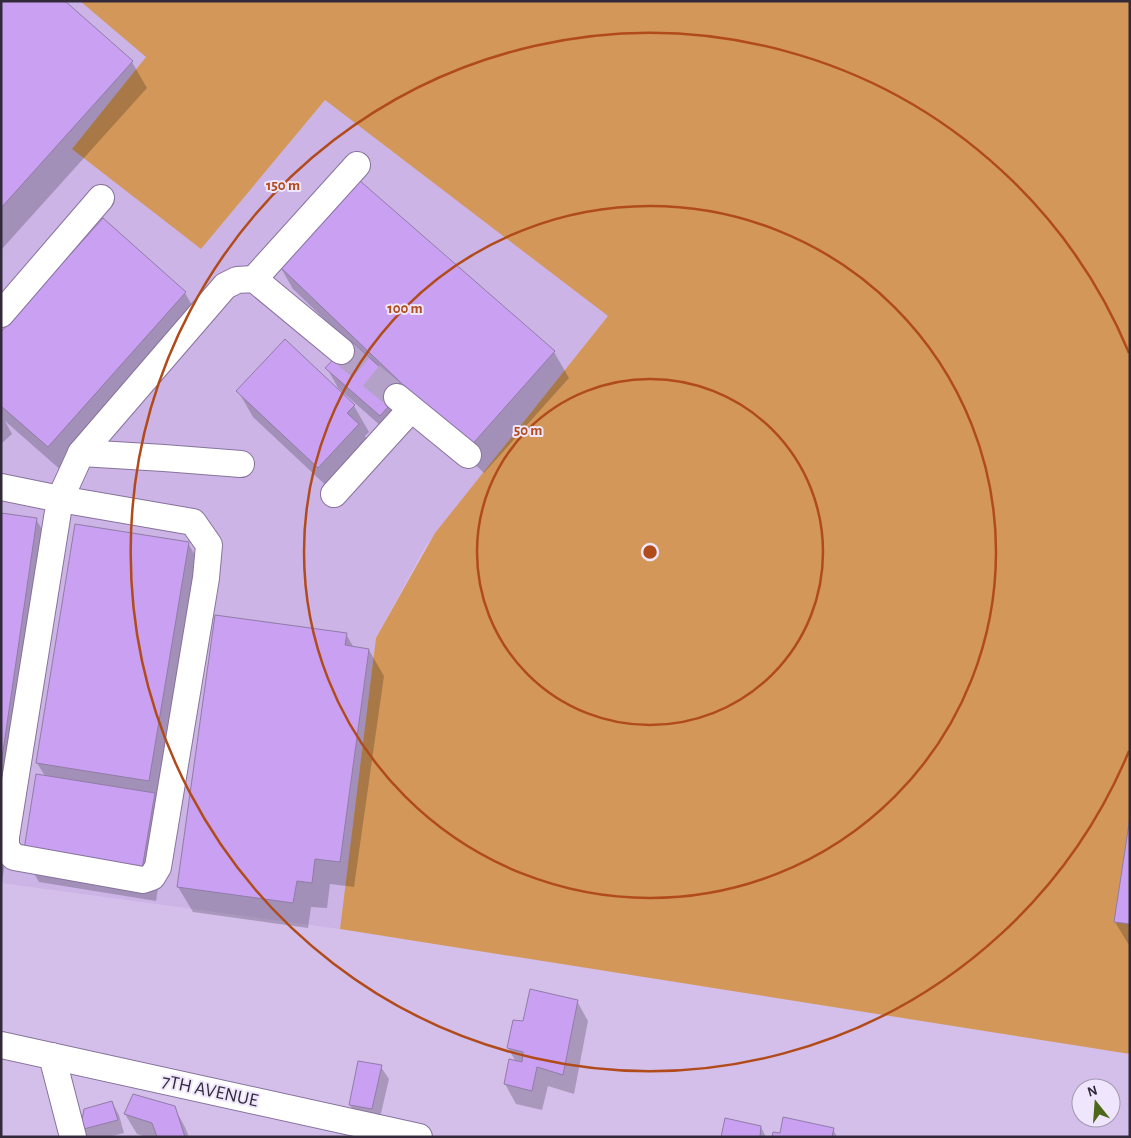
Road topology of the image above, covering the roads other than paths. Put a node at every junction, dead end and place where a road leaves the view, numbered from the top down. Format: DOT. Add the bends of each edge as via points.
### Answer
graph roads {
  1 [pos="357,165"];
  2 [pos="101,198"];
  3 [pos="254,279"];
  4 [pos="1,314"];
  5 [pos="341,352"];
  6 [pos="81,453"];
  7 [pos="468,455"];
  8 [pos="241,464"];
  9 [pos="1,487"];
  10 [pos="334,494"];
  11 [pos="60,499"];
  12 [pos="1,1045"];
  13 [pos="52,1056"];
  14 [pos="381,1133"];
  15 [pos="73,1137"];
  16 [pos="419,1137"];
  1 -- 3 [label="street"];
  2 -- 4 [label="street"];
  3 -- 5 [label="street"];
  3 -- 6 [label="street" via="237,280 225,286"];
  6 -- 8 [label="street"];
  6 -- 11 [label="street"];
  7 -- 10 [label="street" via="404,403"];
  9 -- 11 [label="street"];
  11 -- 11 [label="street" via="193,522 209,545 158,867 152,877 143,880 14,857 6,848"];
  12 -- 13 [label="street, 7TH AVENUE"];
  13 -- 14 [label="street, 7TH AVENUE"];
  13 -- 15 [label="street"];
  14 -- 16 [label="street, 7TH AVENUE"];
}
